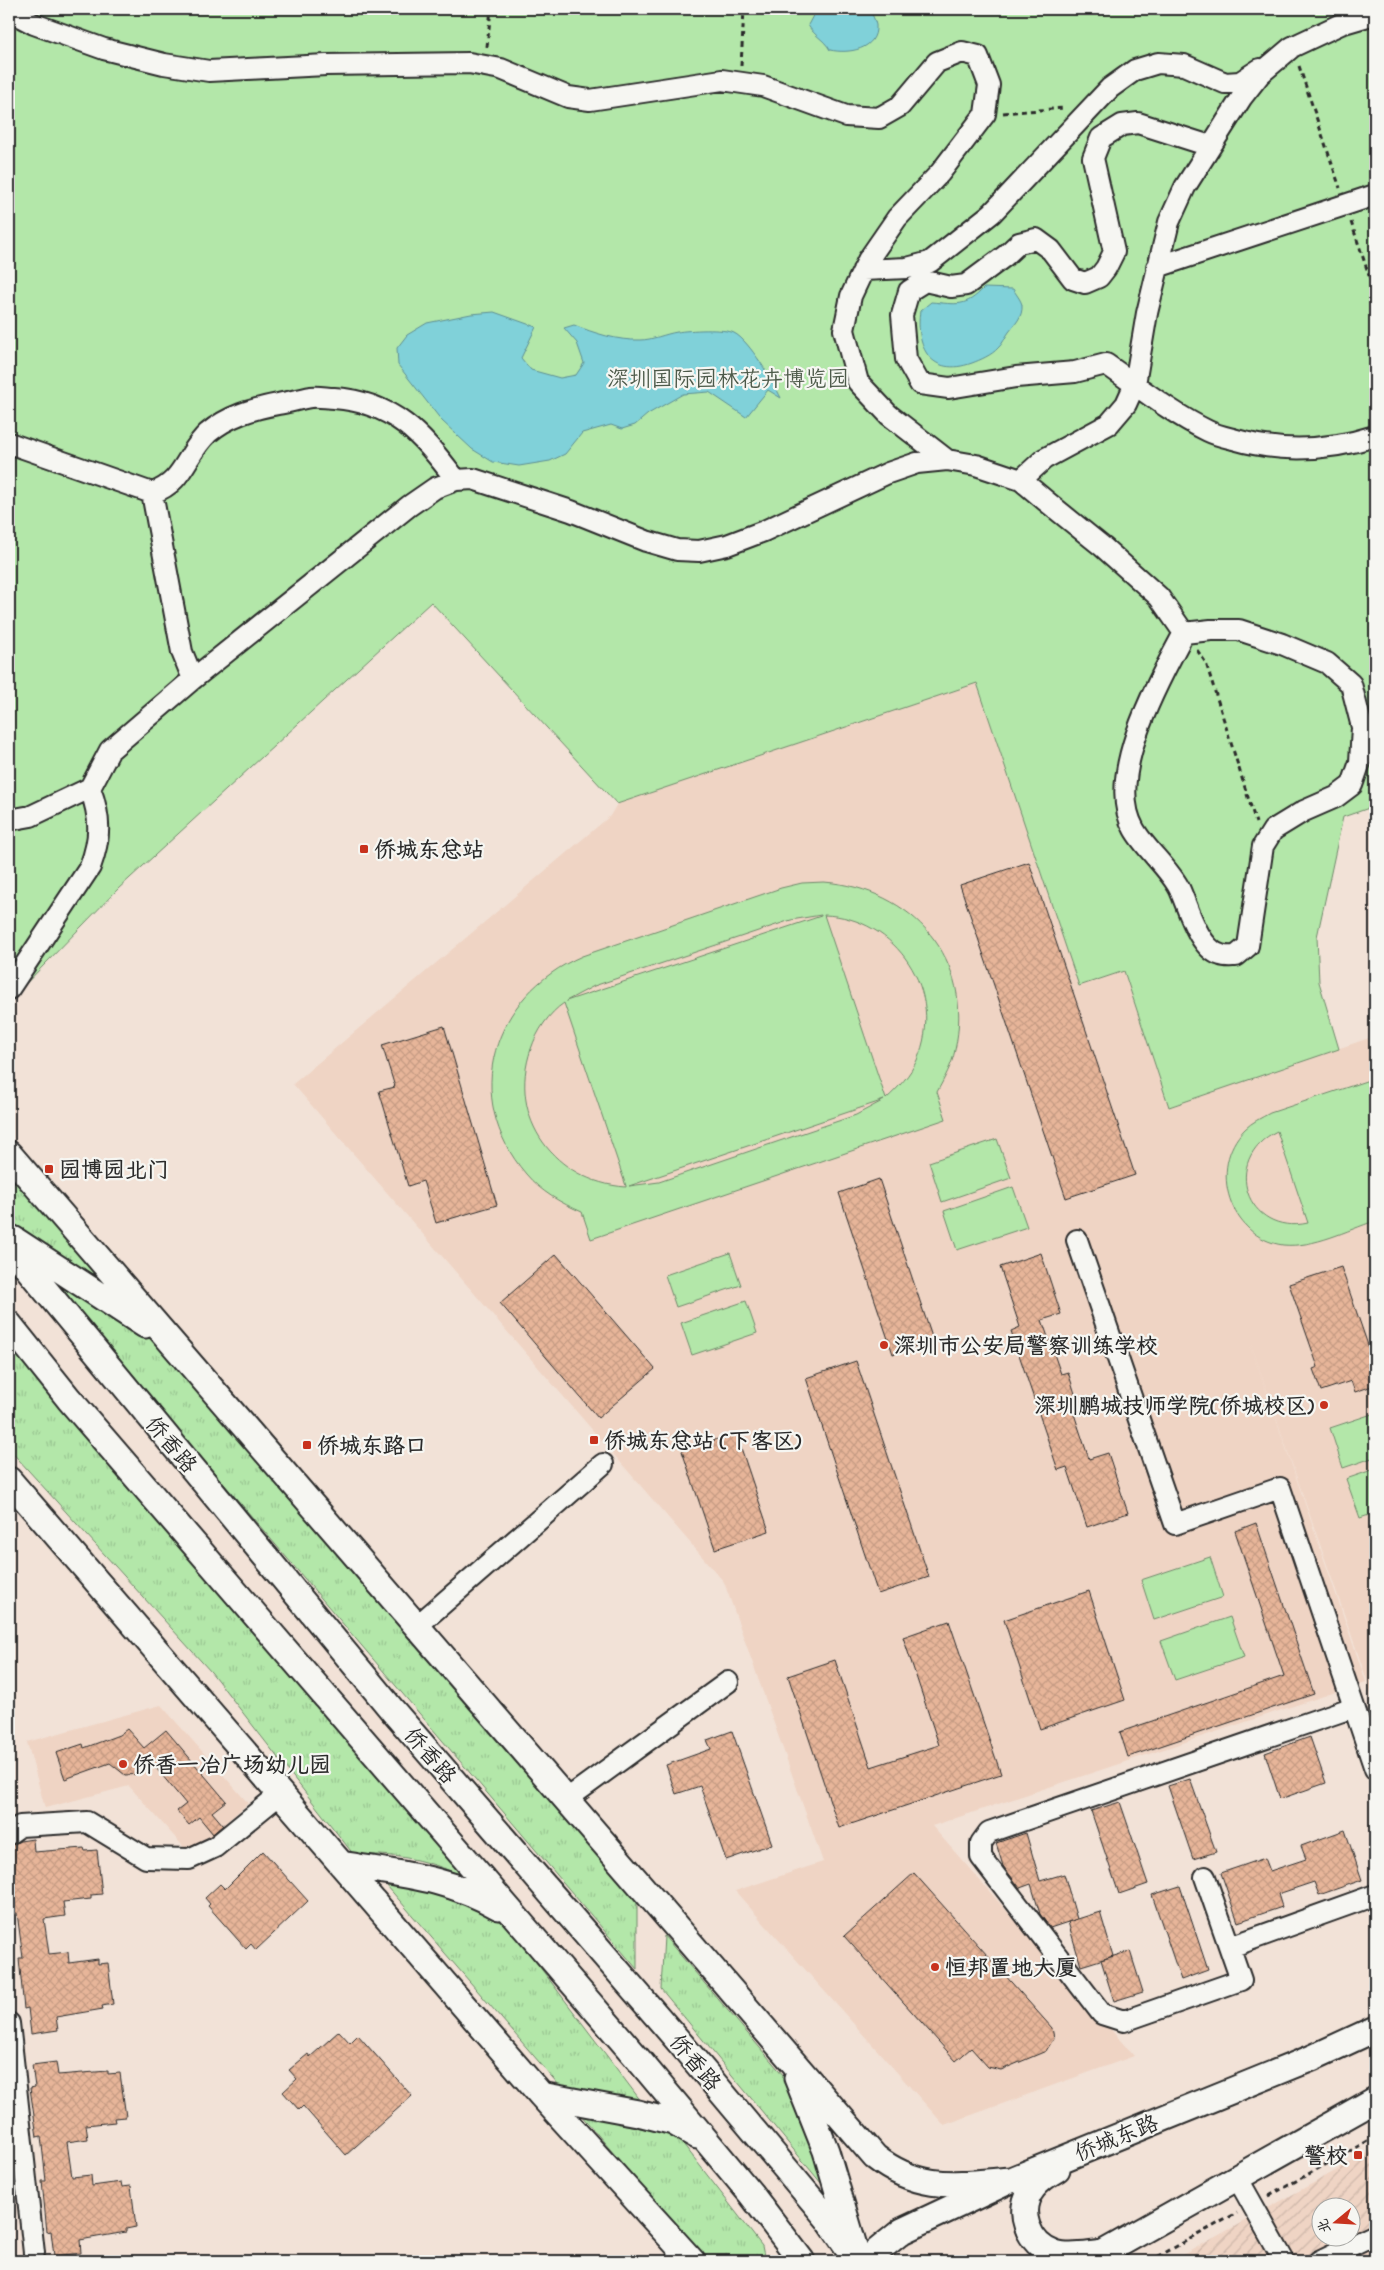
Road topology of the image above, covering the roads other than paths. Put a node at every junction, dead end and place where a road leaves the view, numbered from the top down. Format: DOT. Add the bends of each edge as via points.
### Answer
graph roads {
  1 [pos="9,12"];
  2 [pos="1375,14"];
  3 [pos="1286,51"];
  4 [pos="1210,146"];
  5 [pos="1375,195"];
  6 [pos="1156,267"];
  7 [pos="863,270"];
  8 [pos="1135,384"];
  9 [pos="1375,436"];
  10 [pos="9,443"];
  11 [pos="947,460"];
  12 [pos="456,480"];
  13 [pos="1021,480"];
  14 [pos="152,493"];
  15 [pos="1184,633"];
  16 [pos="193,679"];
  17 [pos="90,788"];
  18 [pos="9,820"];
  19 [pos="9,989"];
  20 [pos="9,1154"];
  21 [pos="9,1236"];
  22 [pos="1077,1240"];
  23 [pos="9,1246"];
  24 [pos="9,1324"];
  25 [pos="170,1341"];
  26 [pos="603,1464"];
  27 [pos="9,1480"];
  28 [pos="417,1626"];
  29 [pos="728,1682"];
  30 [pos="1354,1707"];
  31 [pos="1375,1769"];
  32 [pos="280,1794"];
  33 [pos="567,1799"];
  34 [pos="9,1834"];
  35 [pos="341,1864"];
  36 [pos="1205,1878"];
  37 [pos="1375,1895"];
  38 [pos="514,1916"];
  39 [pos="1230,1947"];
  40 [pos="9,2023"];
  41 [pos="1375,2028"];
  42 [pos="786,2053"];
  43 [pos="541,2095"];
  44 [pos="1375,2100"];
  45 [pos="708,2143"];
  46 [pos="1088,2148"];
  47 [pos="1238,2179"];
  48 [pos="1011,2180"];
  49 [pos="1375,2234"];
  50 [pos="34,2253"];
  51 [pos="1097,2257"];
  52 [pos="692,2261"];
  53 [pos="802,2261"];
  54 [pos="858,2261"];
  55 [pos="865,2261"];
  56 [pos="1284,2261"];
  57 [pos="1319,2261"];
  1 -- 7 [label="street" via="104,49 209,71 469,63 501,69 568,96 590,100 702,82 740,81 846,116 879,118 900,106 937,62 962,52 978,56 989,85 985,114 940,173 897,218"];
  2 -- 3 [label="street" via="1341,24"];
  3 -- 4 [label="street" via="1260,74"];
  3 -- 7 [label="street" via="1240,82 1225,83 1184,65 1158,63 1136,70 1110,88 992,213 930,262 907,268"];
  4 -- 6 [label="street" via="1185,187 1169,222"];
  4 -- 8 [label="street" via="1138,123 1122,125 1101,138 1093,158 1114,252 1100,277 1085,282 1073,280 1051,250 1036,239 1019,243 966,285 951,287 925,281 909,291 902,315 906,358 920,384 949,388 1075,372 1106,364"];
  5 -- 6 [label="street"];
  6 -- 8 [label="street"];
  7 -- 11 [label="street" via="851,296 844,330 858,382 889,415"];
  8 -- 9 [label="street" via="1209,432 1254,445 1307,450"];
  8 -- 13 [label="street" via="1126,404 1109,424 1044,459"];
  10 -- 14 [label="street"];
  11 -- 12 [label="street" via="917,463 764,531 727,545 699,550 677,550 646,541 499,486 473,479"];
  11 -- 13 [label="street" via="976,465"];
  12 -- 14 [label="street" via="418,434 390,413 357,400 313,397 252,410 225,421 206,434 172,483"];
  12 -- 16 [label="street" via="435,488 409,506"];
  13 -- 15 [label="street" via="1158,597"];
  14 -- 16 [label="street" via="182,652"];
  15 -- 15 [label="street" via="1239,630 1327,663 1351,684 1362,727 1360,762 1352,785 1336,797 1273,830 1263,846 1248,946 1236,956 1220,955 1207,945 1194,925 1178,887 1133,828 1126,805 1128,761 1151,693"];
  16 -- 17 [label="street" via="110,750"];
  17 -- 18 [label="street" via="32,816"];
  17 -- 19 [label="street" via="100,827 98,846 90,867"];
  20 -- 25 [label="main road"];
  21 -- 25 [label="main road"];
  22 -- 30 [label="street" via="1175,1524 1280,1488"];
  23 -- 54 [label="main road, 侨香路" via="393,1711 828,2219"];
  24 -- 38 [label="main road, 侨香路" via="69,1399"];
  25 -- 28 [label="main road"];
  26 -- 28 [label="street"];
  27 -- 32 [label="main road"];
  28 -- 33 [label="main road"];
  29 -- 33 [label="street"];
  30 -- 31 [label="street"];
  30 -- 39 [label="street" via="989,1832 981,1843 981,1857 1102,2014 1124,2020 1241,1980"];
  32 -- 34 [label="street" via="215,1847 189,1859 146,1858 87,1822 20,1826"];
  32 -- 35 [label="main road"];
  33 -- 42 [label="main road"];
  35 -- 38 [label="main road" via="444,1882 474,1892"];
  35 -- 43 [label="main road"];
  36 -- 39 [label="street"];
  37 -- 39 [label="street"];
  38 -- 45 [label="main road, 侨香路"];
  40 -- 50 [label="street"];
  41 -- 46 [label="main road, 侨城东路" via="1312,2058"];
  42 -- 48 [label="main road" via="875,2157 896,2172 928,2182 951,2184"];
  42 -- 54 [label="main road" via="826,2150"];
  43 -- 45 [label="main road" via="674,2122"];
  43 -- 52 [label="main road"];
  44 -- 47 [label="main road"];
  45 -- 53 [label="main road, 侨香路"];
  46 -- 48 [label="main road, 侨城东路"];
  46 -- 51 [label="main road" via="1040,2180 1032,2189 1025,2206 1026,2225 1042,2248 1054,2254"];
  47 -- 51 [label="main road"];
  47 -- 56 [label="street"];
  48 -- 55 [label="main road, 侨城东路" via="902,2231"];
  49 -- 57 [label="street"];
}
